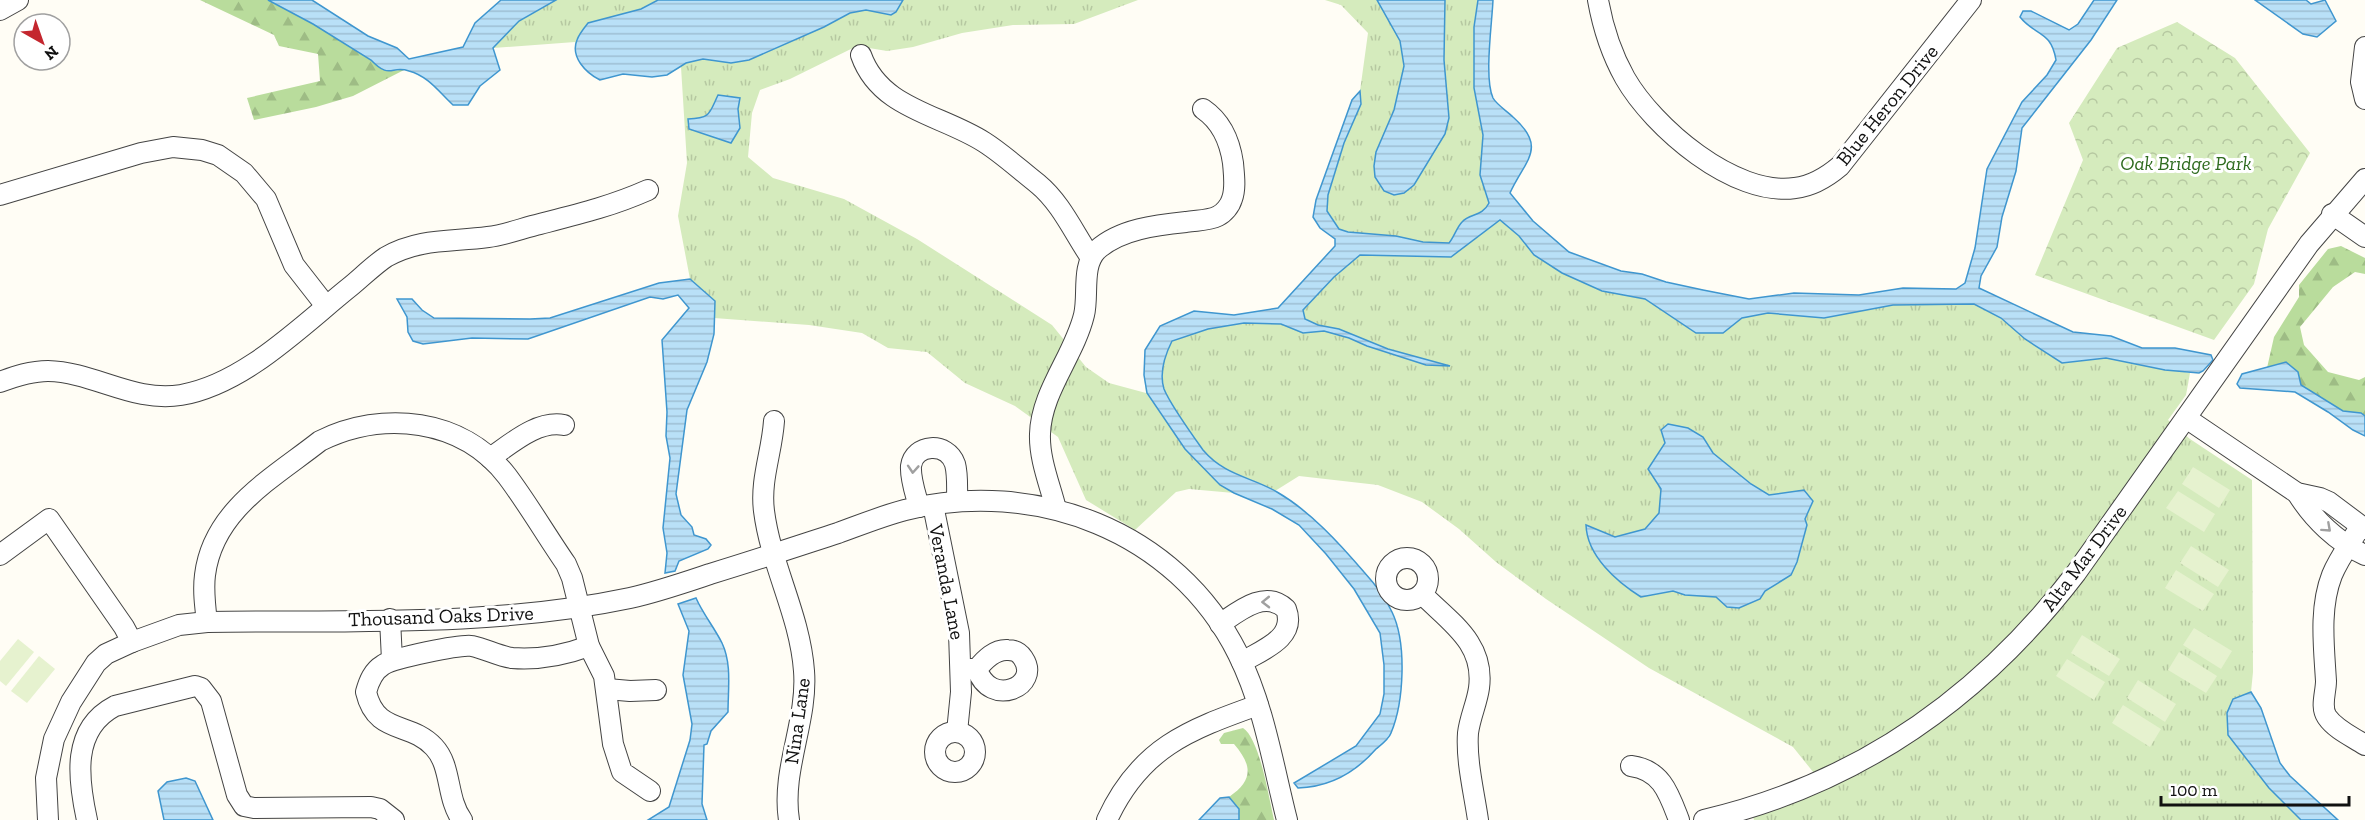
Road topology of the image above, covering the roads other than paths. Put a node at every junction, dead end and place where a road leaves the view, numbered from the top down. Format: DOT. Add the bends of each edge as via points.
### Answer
graph roads {
  1 [pos="18,0"];
  2 [pos="1598,0"];
  3 [pos="1971,0"];
  4 [pos="0,10"];
  5 [pos="2365,47"];
  6 [pos="861,55"];
  7 [pos="2365,99"];
  8 [pos="1203,110"];
  9 [pos="2365,179"];
  10 [pos="648,190"];
  11 [pos="0,195"];
  12 [pos="2332,214"];
  13 [pos="2365,237"];
  14 [pos="1091,258"];
  15 [pos="326,306"];
  16 [pos="0,382"];
  17 [pos="2186,418"];
  18 [pos="774,421"];
  19 [pos="564,425"];
  20 [pos="489,458"];
  21 [pos="2297,493"];
  22 [pos="957,501"];
  23 [pos="926,506"];
  24 [pos="1056,509"];
  25 [pos="2363,528"];
  26 [pos="2357,551"];
  27 [pos="773,554"];
  28 [pos="0,555"];
  29 [pos="1422,594"];
  30 [pos="579,607"];
  31 [pos="390,619"];
  32 [pos="207,621"];
  33 [pos="1220,624"];
  34 [pos="132,642"];
  35 [pos="589,646"];
  36 [pos="392,660"];
  37 [pos="1242,662"];
  38 [pos="608,689"];
  39 [pos="656,690"];
  40 [pos="1258,705"];
  41 [pos="957,732"];
  42 [pos="2365,744"];
  43 [pos="1631,766"];
  44 [pos="650,791"];
  45 [pos="48,820"];
  46 [pos="87,820"];
  47 [pos="394,820"];
  48 [pos="462,820"];
  49 [pos="789,820"];
  50 [pos="1107,820"];
  51 [pos="1287,820"];
  52 [pos="1478,820"];
  53 [pos="1679,820"];
  54 [pos="1704,820"];
  1 -- 4 [label="street"];
  2 -- 3 [label="street, Blue Heron Drive" via="1615,59 1657,120 1718,167 1755,184 1786,189 1819,181 1840,166"];
  5 -- 7 [label="street" via="2361,82"];
  6 -- 14 [label="street" via="872,78 890,96 984,142 1039,185 1055,202"];
  8 -- 14 [label="street" via="1218,122 1231,148 1234,190 1226,209 1209,219 1130,232"];
  9 -- 12 [label="street, Alta Mar Drive"];
  10 -- 15 [label="street" via="614,205 489,237 419,243 386,258"];
  11 -- 15 [label="street" via="173,147 218,155 244,173 266,200 294,265"];
  12 -- 13 [label="street"];
  12 -- 17 [label="street, Alta Mar Drive"];
  14 -- 24 [label="street" via="1079,333 1042,418 1041,452"];
  15 -- 16 [label="street" via="246,368 210,386 180,395 141,395 59,372 31,372"];
  17 -- 21 [label="street"];
  17 -- 54 [label="street, Alta Mar Drive" via="2054,602 1965,691 1925,722 1848,767 1773,801"];
  18 -- 27 [label="street, Nina Lane" via="763,490"];
  19 -- 20 [label="street" via="542,426"];
  20 -- 30 [label="street" via="507,476 566,564"];
  20 -- 32 [label="street" via="456,436 416,424 370,424 320,441 244,500 222,526 205,574"];
  21 -- 25 [label="street" via="2329,502"];
  21 -- 26 [label="street, one-way" via="2316,518"];
  22 -- 23 [label="street, Thousand Oaks Drive"];
  22 -- 23 [label="street, Veranda Lane, one-way" via="955,464 948,452 938,447 915,456 911,465"];
  22 -- 24 [label="street, Thousand Oaks Drive" via="1000,501"];
  23 -- 27 [label="street, Thousand Oaks Drive"];
  23 -- 41 [label="street, Veranda Lane" via="938,536 969,669"];
  24 -- 33 [label="street, Thousand Oaks Drive" via="1117,532 1145,550 1186,584"];
  25 -- 26 [label="street"];
  26 -- 42 [label="street" via="2333,574 2325,604 2323,705 2335,725"];
  27 -- 30 [label="street, Thousand Oaks Drive" via="651,593"];
  27 -- 49 [label="street, Nina Lane" via="801,645 804,671 799,730 789,779"];
  28 -- 34 [label="street" via="49,519"];
  29 -- 52 [label="street" via="1470,641 1479,662 1480,685 1468,731"];
  30 -- 31 [label="street, Thousand Oaks Drive" via="481,618"];
  30 -- 35 [label="street"];
  31 -- 32 [label="street, Thousand Oaks Drive"];
  31 -- 36 [label="street"];
  32 -- 34 [label="street, Thousand Oaks Drive" via="179,625"];
  33 -- 37 [label="street, Thousand Oaks Drive"];
  37 -- 33 [label="street, one-way" via="1288,629 1286,609 1274,601 1257,602"];
  34 -- 45 [label="street, Thousand Oaks Drive" via="96,663 63,717 49,756"];
  35 -- 36 [label="street, Thousand Oaks Drive" via="570,653 513,658 461,646"];
  35 -- 38 [label="street"];
  36 -- 48 [label="street" via="376,671 369,683 369,702 381,719 414,733 435,748 444,765 455,811"];
  37 -- 40 [label="street, Thousand Oaks Drive"];
  38 -- 39 [label="street"];
  38 -- 44 [label="street" via="614,744 622,772"];
  40 -- 50 [label="street" via="1202,726 1165,746 1122,791"];
  40 -- 51 [label="street, Thousand Oaks Drive"];
  43 -- 53 [label="street" via="1645,769 1662,781"];
  46 -- 47 [label="street" via="80,785 81,765 83,746 94,721 115,706 195,686 207,693 211,701 237,795 244,806 371,807"];
}
